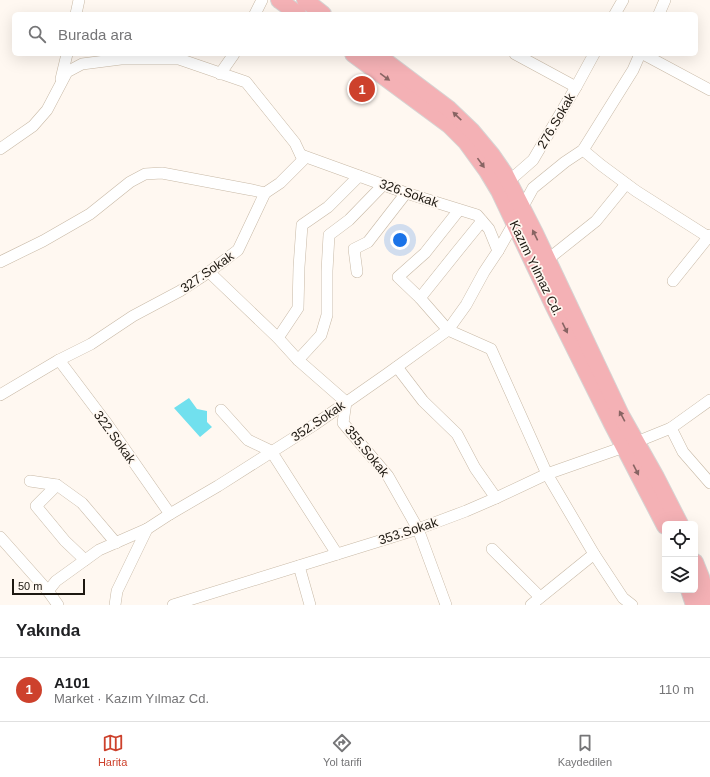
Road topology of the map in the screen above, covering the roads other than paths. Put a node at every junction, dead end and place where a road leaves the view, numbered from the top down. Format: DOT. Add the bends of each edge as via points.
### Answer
graph roads {
  1 [pos="79,0"];
  2 [pos="262,0"];
  3 [pos="279,0"];
  4 [pos="305,0"];
  5 [pos="623,0"];
  6 [pos="665,0"];
  7 [pos="76,12"];
  8 [pos="257,12"];
  9 [pos="295,12"];
  10 [pos="320,12"];
  11 [pos="617,12"];
  12 [pos="660,12"];
  13 [pos="66,56"];
  14 [pos="233,56"];
  15 [pos="356,56"];
  16 [pos="379,56"];
  17 [pos="519,56"];
  18 [pos="593,56"];
  19 [pos="639,56"];
  20 [pos="647,56"];
  21 [pos="220,74"];
  22 [pos="576,87"];
  23 [pos="58,89"];
  24 [pos="710,90"];
  25 [pos="0,149"];
  26 [pos="583,150"];
  27 [pos="301,155"];
  28 [pos="358,176"];
  29 [pos="509,181"];
  30 [pos="383,184"];
  31 [pos="626,184"];
  32 [pos="264,193"];
  33 [pos="406,193"];
  34 [pos="522,208"];
  35 [pos="459,210"];
  36 [pos="482,221"];
  37 [pos="514,223"];
  38 [pos="709,237"];
  39 [pos="498,251"];
  40 [pos="547,260"];
  41 [pos="0,262"];
  42 [pos="209,272"];
  43 [pos="357,272"];
  44 [pos="673,281"];
  45 [pos="420,298"];
  46 [pos="448,330"];
  47 [pos="278,338"];
  48 [pos="59,360"];
  49 [pos="298,360"];
  50 [pos="397,367"];
  51 [pos="0,395"];
  52 [pos="710,400"];
  53 [pos="346,402"];
  54 [pos="221,410"];
  55 [pos="671,428"];
  56 [pos="630,445"];
  57 [pos="271,452"];
  58 [pos="547,474"];
  59 [pos="30,481"];
  60 [pos="710,483"];
  61 [pos="57,485"];
  62 [pos="496,498"];
  63 [pos="170,514"];
  64 [pos="663,521"];
  65 [pos="678,521"];
  66 [pos="147,529"];
  67 [pos="418,529"];
  68 [pos="0,538"];
  69 [pos="116,542"];
  70 [pos="492,548"];
  71 [pos="337,554"];
  72 [pos="594,554"];
  73 [pos="85,560"];
  74 [pos="299,566"];
  75 [pos="698,566"];
  76 [pos="705,576"];
  77 [pos="48,591"];
  78 [pos="690,593"];
  79 [pos="540,597"];
  80 [pos="58,605"];
  81 [pos="115,605"];
  82 [pos="173,605"];
  83 [pos="310,605"];
  84 [pos="446,605"];
  85 [pos="531,605"];
  86 [pos="632,605"];
  87 [pos="694,605"];
  88 [pos="708,605"];
  1 -- 7 [label="street"];
  2 -- 8 [label="street"];
  3 -- 9 [label="highway"];
  4 -- 10 [label="highway"];
  5 -- 11 [label="street"];
  6 -- 12 [label="street"];
  13 -- 23 [label="street"];
  14 -- 21 [label="street"];
  15 -- 37 [label="highway, Kazım Yılmaz Cd., one-way" via="449,125 466,142 499,191"];
  29 -- 16 [label="highway, Kazım Yılmaz Cd., one-way" via="492,154 472,131 449,109"];
  17 -- 22 [label="street"];
  18 -- 22 [label="street, 276.Sokak"];
  19 -- 26 [label="street"];
  20 -- 24 [label="street"];
  21 -- 23 [label="street" via="179,59 121,59 82,64 67,72"];
  21 -- 27 [label="street" via="246,82 295,143"];
  22 -- 29 [label="street, 276.Sokak" via="533,160"];
  23 -- 25 [label="street" via="47,110 33,126"];
  26 -- 31 [label="street"];
  26 -- 34 [label="street" via="533,188"];
  27 -- 28 [label="street, 326.Sokak"];
  27 -- 32 [label="street" via="303,160 280,183"];
  28 -- 30 [label="street, 326.Sokak"];
  28 -- 47 [label="street" via="328,206 302,224 298,308"];
  29 -- 34 [label="highway, Kazım Yılmaz Cd."];
  30 -- 33 [label="street, 326.Sokak"];
  30 -- 49 [label="street" via="349,220 329,235 327,315 321,336"];
  31 -- 38 [label="street"];
  31 -- 40 [label="street" via="596,221"];
  32 -- 41 [label="street" via="162,173 145,174 130,182 90,214"];
  32 -- 42 [label="street, 327.Sokak" via="238,250"];
  33 -- 35 [label="street, 326.Sokak"];
  33 -- 43 [label="street" via="368,242 354,249"];
  40 -- 34 [label="highway, Kazım Yılmaz Cd., one-way"];
  35 -- 36 [label="street, 326.Sokak" via="477,215"];
  35 -- 45 [label="street" via="425,253 398,277"];
  36 -- 39 [label="street"];
  36 -- 45 [label="street"];
  37 -- 39 [label="street, 352.Sokak"];
  37 -- 56 [label="highway, Kazım Yılmaz Cd., one-way" via="554,305"];
  38 -- 44 [label="street"];
  39 -- 46 [label="street, 352.Sokak"];
  56 -- 40 [label="highway, Kazım Yılmaz Cd., one-way" via="618,408"];
  42 -- 47 [label="street"];
  42 -- 48 [label="street, 327.Sokak" via="133,316 91,344"];
  45 -- 46 [label="street"];
  46 -- 50 [label="street, 352.Sokak"];
  46 -- 58 [label="street" via="491,349"];
  47 -- 49 [label="street"];
  48 -- 51 [label="street, 327.Sokak"];
  48 -- 63 [label="street, 322.Sokak"];
  49 -- 53 [label="street"];
  50 -- 53 [label="street, 352.Sokak"];
  50 -- 62 [label="street" via="423,401 457,434 475,468"];
  52 -- 55 [label="street, 353.Sokak"];
  53 -- 57 [label="street, 352.Sokak"];
  53 -- 67 [label="street, 355.Sokak" via="343,423 388,476"];
  54 -- 57 [label="street" via="248,440"];
  55 -- 56 [label="street, 353.Sokak"];
  55 -- 60 [label="street" via="683,452"];
  56 -- 58 [label="street, 353.Sokak"];
  56 -- 64 [label="highway, Kazım Yılmaz Cd., one-way"];
  56 -- 65 [label="highway, Kazım Yılmaz Cd." via="656,477"];
  57 -- 63 [label="street, 352.Sokak"];
  57 -- 71 [label="street"];
  58 -- 62 [label="street, 353.Sokak"];
  58 -- 72 [label="street"];
  59 -- 61 [label="street"];
  61 -- 69 [label="street" via="82,503"];
  61 -- 73 [label="street" via="36,506 65,541"];
  62 -- 67 [label="street, 353.Sokak"];
  63 -- 66 [label="street, 352.Sokak"];
  66 -- 69 [label="street, 352.Sokak"];
  66 -- 81 [label="street" via="117,591"];
  67 -- 71 [label="street, 353.Sokak"];
  67 -- 84 [label="street, 355.Sokak"];
  68 -- 77 [label="street"];
  69 -- 73 [label="street, 352.Sokak"];
  70 -- 79 [label="street"];
  71 -- 74 [label="street, 353.Sokak"];
  72 -- 79 [label="street"];
  72 -- 86 [label="street" via="623,598"];
  73 -- 77 [label="street, 352.Sokak" via="56,581"];
  74 -- 82 [label="street, 353.Sokak"];
  74 -- 83 [label="street"];
  75 -- 76 [label="highway"];
  76 -- 88 [label="highway"];
  77 -- 80 [label="street"];
  78 -- 87 [label="highway"];
  79 -- 85 [label="street"];
}
